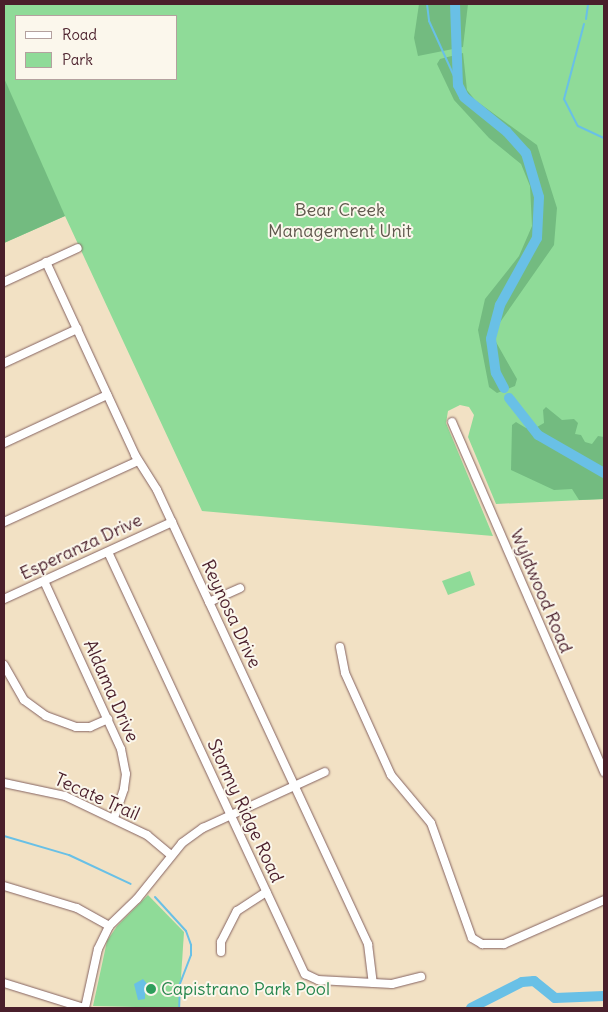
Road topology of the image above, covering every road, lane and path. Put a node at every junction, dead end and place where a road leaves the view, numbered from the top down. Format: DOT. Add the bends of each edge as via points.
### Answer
graph roads {
  1 [pos="78,248"];
  2 [pos="46,262"];
  3 [pos="4,282"];
  4 [pos="77,329"];
  5 [pos="4,363"];
  6 [pos="107,395"];
  7 [pos="452,422"];
  8 [pos="4,442"];
  9 [pos="138,461"];
  10 [pos="4,522"];
  11 [pos="172,522"];
  12 [pos="108,552"];
  13 [pos="44,581"];
  14 [pos="240,588"];
  15 [pos="4,599"];
  16 [pos="209,602"];
  17 [pos="340,647"];
  18 [pos="4,665"];
  19 [pos="108,719"];
  20 [pos="325,772"];
  21 [pos="604,772"];
  22 [pos="4,783"];
  23 [pos="295,786"];
  24 [pos="230,816"];
  25 [pos="114,818"];
  26 [pos="171,855"];
  27 [pos="4,886"];
  28 [pos="266,892"];
  29 [pos="604,900"];
  30 [pos="109,926"];
  31 [pos="221,952"];
  32 [pos="421,977"];
  33 [pos="372,983"];
  34 [pos="5,984"];
  35 [pos="4,993"];
  36 [pos="85,1008"];
  1 -- 2 [label="street"];
  2 -- 3 [label="street"];
  2 -- 4 [label="street, Reynosa Drive"];
  4 -- 5 [label="street"];
  4 -- 6 [label="street, Reynosa Drive"];
  6 -- 8 [label="street"];
  6 -- 9 [label="street, Reynosa Drive"];
  7 -- 21 [label="street, Wyldwood Road"];
  9 -- 10 [label="street"];
  9 -- 11 [label="street, Reynosa Drive"];
  11 -- 12 [label="street, Esperanza Drive"];
  11 -- 16 [label="street, Reynosa Drive"];
  12 -- 13 [label="street, Esperanza Drive"];
  12 -- 24 [label="street, Stormy Ridge Road"];
  13 -- 15 [label="street, Esperanza Drive"];
  13 -- 19 [label="street, Aldama Drive"];
  14 -- 16 [label="street"];
  16 -- 23 [label="street, Reynosa Drive"];
  17 -- 29 [label="street" via="345,673 379,751 395,781 431,823 472,938 482,944 504,944"];
  18 -- 19 [label="street" via="24,700 46,716 76,727"];
  19 -- 25 [label="street, Aldama Drive" via="121,749 126,774 123,796"];
  20 -- 23 [label="street"];
  22 -- 25 [label="street, Tecate Trail" via="65,796"];
  23 -- 24 [label="street"];
  23 -- 33 [label="street, Reynosa Drive" via="368,944"];
  24 -- 26 [label="street" via="192,834"];
  24 -- 28 [label="street, Stormy Ridge Road"];
  25 -- 26 [label="street, Tecate Trail" via="147,835"];
  26 -- 30 [label="street" via="137,899"];
  27 -- 30 [label="street" via="77,908"];
  28 -- 31 [label="street" via="237,911 221,942"];
  28 -- 33 [label="street, Stormy Ridge Road" via="308,977"];
  30 -- 36 [label="street" via="98,949"];
  32 -- 33 [label="street, Stormy Ridge Road" via="398,984"];
  34 -- 35 [label="street"];
  34 -- 36 [label="street"];
}
